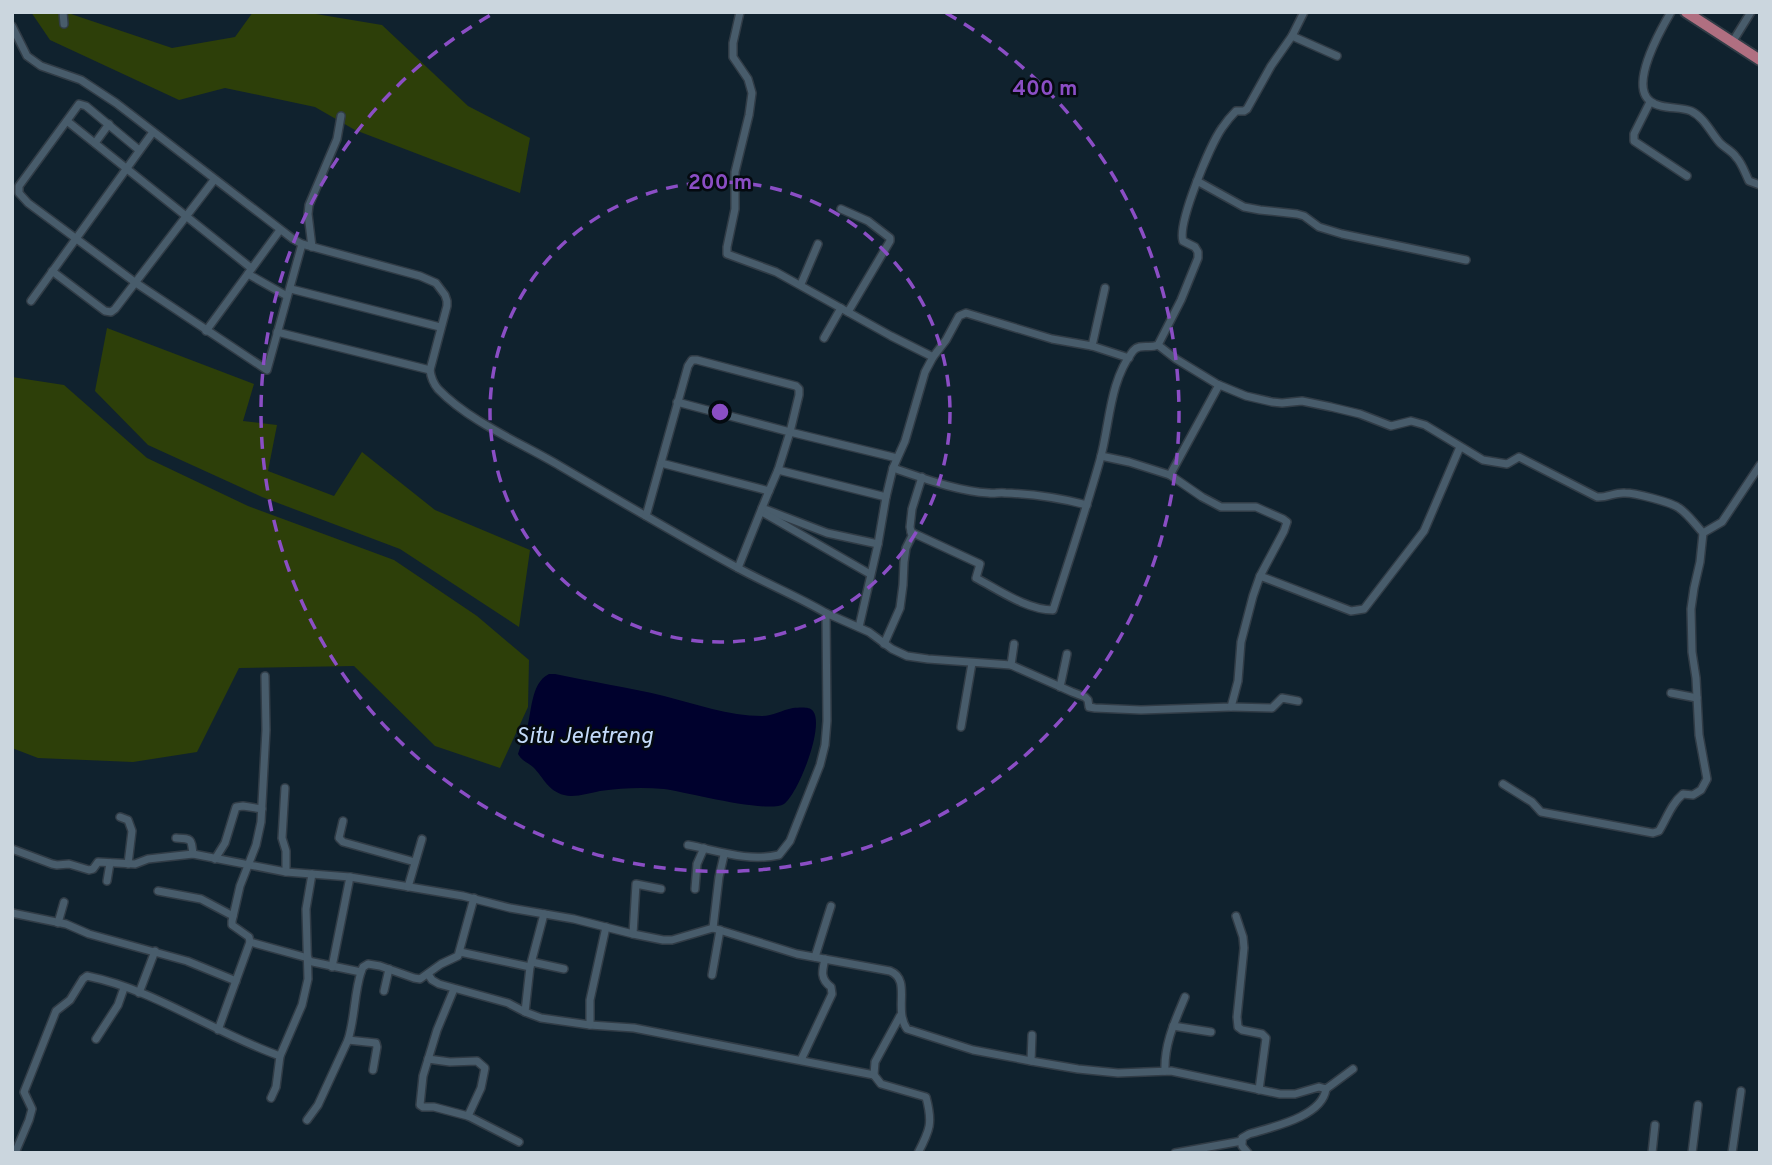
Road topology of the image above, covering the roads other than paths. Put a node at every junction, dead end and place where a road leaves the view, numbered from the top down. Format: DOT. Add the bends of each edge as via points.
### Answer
graph roads {
  1 [pos="63,12"];
  2 [pos="740,12"];
  3 [pos="1304,12"];
  4 [pos="1671,12"];
  5 [pos="1686,12"];
  6 [pos="1751,12"];
  7 [pos="64,24"];
  8 [pos="13,29"];
  9 [pos="1292,36"];
  10 [pos="1733,41"];
  11 [pos="1337,55"];
  12 [pos="1760,60"];
  13 [pos="1650,102"];
  14 [pos="341,116"];
  15 [pos="67,121"];
  16 [pos="109,124"];
  17 [pos="153,132"];
  18 [pos="95,143"];
  19 [pos="139,150"];
  20 [pos="126,169"];
  21 [pos="1687,177"];
  22 [pos="215,180"];
  23 [pos="1197,181"];
  24 [pos="1760,185"];
  25 [pos="841,209"];
  26 [pos="186,216"];
  27 [pos="280,230"];
  28 [pos="76,238"];
  29 [pos="302,244"];
  30 [pos="818,244"];
  31 [pos="312,247"];
  32 [pos="1465,260"];
  33 [pos="52,271"];
  34 [pos="249,271"];
  35 [pos="136,283"];
  36 [pos="801,285"];
  37 [pos="1105,288"];
  38 [pos="289,292"];
  39 [pos="31,301"];
  40 [pos="844,310"];
  41 [pos="440,327"];
  42 [pos="206,331"];
  43 [pos="277,332"];
  44 [pos="824,338"];
  45 [pos="1158,345"];
  46 [pos="1092,346"];
  47 [pos="933,357"];
  48 [pos="1129,358"];
  49 [pos="430,370"];
  50 [pos="1219,384"];
  51 [pos="677,402"];
  52 [pos="790,432"];
  53 [pos="1461,447"];
  54 [pos="1101,456"];
  55 [pos="897,458"];
  56 [pos="661,463"];
  57 [pos="1759,467"];
  58 [pos="893,468"];
  59 [pos="778,470"];
  60 [pos="1170,475"];
  61 [pos="922,477"];
  62 [pos="769,491"];
  63 [pos="886,497"];
  64 [pos="1087,505"];
  65 [pos="762,510"];
  66 [pos="646,516"];
  67 [pos="911,531"];
  68 [pos="1703,533"];
  69 [pos="878,544"];
  70 [pos="738,568"];
  71 [pos="870,574"];
  72 [pos="1260,576"];
  73 [pos="826,613"];
  74 [pos="859,627"];
  75 [pos="884,644"];
  76 [pos="1014,644"];
  77 [pos="1067,654"];
  78 [pos="972,663"];
  79 [pos="1012,664"];
  80 [pos="265,676"];
  81 [pos="1060,687"];
  82 [pos="1671,694"];
  83 [pos="1697,698"];
  84 [pos="1298,701"];
  85 [pos="1231,707"];
  86 [pos="961,727"];
  87 [pos="1503,784"];
  88 [pos="285,788"];
  89 [pos="262,808"];
  90 [pos="120,817"];
  91 [pos="343,821"];
  92 [pos="176,838"];
  93 [pos="422,839"];
  94 [pos="688,845"];
  95 [pos="704,848"];
  96 [pos="12,849"];
  97 [pos="193,854"];
  98 [pos="724,855"];
  99 [pos="215,859"];
  100 [pos="415,862"];
  101 [pos="110,863"];
  102 [pos="128,864"];
  103 [pos="247,864"];
  104 [pos="286,872"];
  105 [pos="312,874"];
  106 [pos="350,877"];
  107 [pos="107,881"];
  108 [pos="408,887"];
  109 [pos="695,888"];
  110 [pos="661,889"];
  111 [pos="158,891"];
  112 [pos="474,898"];
  113 [pos="64,902"];
  114 [pos="831,906"];
  115 [pos="12,913"];
  116 [pos="544,914"];
  117 [pos="233,916"];
  118 [pos="1236,916"];
  119 [pos="58,923"];
  120 [pos="606,927"];
  121 [pos="716,929"];
  122 [pos="633,934"];
  123 [pos="250,942"];
  124 [pos="155,951"];
  125 [pos="460,952"];
  126 [pos="816,957"];
  127 [pos="825,959"];
  128 [pos="308,960"];
  129 [pos="531,965"];
  130 [pos="332,967"];
  131 [pos="389,969"];
  132 [pos="564,969"];
  133 [pos="361,972"];
  134 [pos="428,974"];
  135 [pos="712,975"];
  136 [pos="236,981"];
  137 [pos="124,988"];
  138 [pos="454,989"];
  139 [pos="384,990"];
  140 [pos="139,993"];
  141 [pos="1185,997"];
  142 [pos="525,1013"];
  143 [pos="901,1016"];
  144 [pos="590,1025"];
  145 [pos="1173,1026"];
  146 [pos="218,1030"];
  147 [pos="1211,1032"];
  148 [pos="1032,1035"];
  149 [pos="96,1039"];
  150 [pos="348,1040"];
  151 [pos="280,1056"];
  152 [pos="428,1059"];
  153 [pos="801,1060"];
  154 [pos="1031,1061"];
  155 [pos="1353,1069"];
  156 [pos="373,1070"];
  157 [pos="1165,1071"];
  158 [pos="874,1075"];
  159 [pos="1326,1089"];
  160 [pos="1259,1090"];
  161 [pos="1741,1091"];
  162 [pos="271,1098"];
  163 [pos="1699,1105"];
  164 [pos="468,1116"];
  165 [pos="307,1120"];
  166 [pos="1656,1125"];
  167 [pos="1242,1141"];
  168 [pos="519,1142"];
  169 [pos="15,1153"];
  170 [pos="918,1153"];
  171 [pos="1175,1153"];
  172 [pos="1248,1153"];
  173 [pos="1652,1153"];
  174 [pos="1692,1153"];
  175 [pos="1732,1153"];
  1 -- 7 [label="street"];
  2 -- 36 [label="street" via="733,58 752,93 735,172 735,209 727,254"];
  3 -- 9 [label="street"];
  4 -- 13 [label="street" via="1644,69 1642,83"];
  5 -- 10 [label="main road"];
  6 -- 10 [label="street"];
  8 -- 17 [label="street" via="27,56 81,80"];
  9 -- 11 [label="street"];
  9 -- 23 [label="street" via="1247,109 1236,111 1220,130"];
  10 -- 12 [label="main road"];
  13 -- 21 [label="street" via="1634,141"];
  13 -- 24 [label="street" via="1698,115 1737,157 1749,181"];
  14 -- 31 [label="street" via="337,139 309,205"];
  15 -- 16 [label="street" via="75,107 83,104"];
  15 -- 18 [label="street"];
  15 -- 28 [label="street" via="19,190 23,199"];
  16 -- 18 [label="street"];
  16 -- 19 [label="street"];
  17 -- 19 [label="street"];
  17 -- 22 [label="street"];
  18 -- 20 [label="street"];
  19 -- 20 [label="street"];
  20 -- 26 [label="street"];
  20 -- 28 [label="street"];
  22 -- 26 [label="street"];
  22 -- 27 [label="street"];
  23 -- 32 [label="street" via="1244,207 1297,214 1342,234"];
  23 -- 45 [label="street" via="1181,236 1197,249 1198,258"];
  25 -- 40 [label="street" via="890,238"];
  26 -- 34 [label="street"];
  26 -- 35 [label="street"];
  27 -- 29 [label="street"];
  27 -- 34 [label="street"];
  28 -- 33 [label="street"];
  28 -- 35 [label="street"];
  29 -- 31 [label="street"];
  29 -- 38 [label="street"];
  30 -- 36 [label="street"];
  31 -- 41 [label="street" via="436,283 447,301"];
  33 -- 35 [label="street" via="111,312"];
  33 -- 39 [label="street"];
  34 -- 38 [label="street"];
  34 -- 42 [label="street"];
  35 -- 42 [label="street"];
  36 -- 40 [label="street"];
  37 -- 46 [label="street"];
  38 -- 41 [label="street"];
  38 -- 43 [label="street"];
  40 -- 44 [label="street"];
  40 -- 47 [label="street"];
  41 -- 49 [label="street"];
  42 -- 43 [label="street" via="267,370"];
  43 -- 49 [label="street"];
  45 -- 48 [label="street" via="1137,347"];
  45 -- 50 [label="street"];
  46 -- 47 [label="street" via="966,313 957,318"];
  46 -- 48 [label="street"];
  47 -- 55 [label="street"];
  48 -- 54 [label="street" via="1112,398"];
  49 -- 66 [label="street" via="436,387 463,410"];
  50 -- 53 [label="street" via="1260,400 1301,401 1391,426 1411,421"];
  50 -- 60 [label="street"];
  51 -- 52 [label="street"];
  51 -- 52 [label="street" via="692,360 791,384 799,394"];
  51 -- 56 [label="street"];
  52 -- 55 [label="street"];
  52 -- 59 [label="street"];
  53 -- 68 [label="street" via="1483,460 1507,464 1519,457 1604,498 1629,493 1670,503"];
  53 -- 72 [label="street" via="1424,531 1364,609 1351,611"];
  54 -- 60 [label="street"];
  54 -- 64 [label="street"];
  55 -- 58 [label="street"];
  56 -- 62 [label="street"];
  56 -- 66 [label="street"];
  57 -- 68 [label="street" via="1722,522"];
  58 -- 61 [label="street"];
  58 -- 63 [label="street"];
  59 -- 62 [label="street"];
  59 -- 63 [label="street"];
  60 -- 72 [label="street" via="1221,507 1256,507 1287,522"];
  61 -- 64 [label="street" via="974,491 1036,495"];
  61 -- 67 [label="street"];
  62 -- 65 [label="street"];
  63 -- 69 [label="street"];
  64 -- 67 [label="street" via="1053,610 1026,603 976,578 980,564"];
  65 -- 69 [label="street" via="827,533"];
  65 -- 70 [label="street"];
  65 -- 71 [label="street"];
  66 -- 70 [label="street"];
  67 -- 75 [label="street" via="900,608"];
  68 -- 83 [label="street" via="1692,609"];
  69 -- 71 [label="street"];
  70 -- 73 [label="street"];
  71 -- 74 [label="street"];
  72 -- 85 [label="street" via="1241,642"];
  73 -- 74 [label="street"];
  73 -- 98 [label="street" via="826,734 820,765 790,841 779,855 769,858"];
  74 -- 75 [label="street"];
  75 -- 78 [label="street" via="907,656"];
  76 -- 79 [label="street"];
  77 -- 81 [label="street"];
  78 -- 79 [label="street"];
  78 -- 86 [label="street"];
  79 -- 81 [label="street"];
  80 -- 89 [label="street"];
  81 -- 85 [label="street" via="1085,697 1089,707 1095,708"];
  82 -- 83 [label="street"];
  83 -- 87 [label="street" via="1707,779 1701,790 1678,798 1659,831 1541,812"];
  84 -- 85 [label="street" via="1282,698 1268,709"];
  88 -- 104 [label="street" via="282,838"];
  89 -- 99 [label="street" via="236,807"];
  89 -- 103 [label="street"];
  90 -- 102 [label="street" via="128,820 132,829"];
  91 -- 100 [label="street" via="339,838 343,842"];
  92 -- 97 [label="street" via="191,841"];
  93 -- 100 [label="street"];
  94 -- 95 [label="street"];
  95 -- 98 [label="street"];
  95 -- 109 [label="street"];
  96 -- 101 [label="street" via="52,864 69,863 89,870 98,862"];
  97 -- 99 [label="street"];
  97 -- 102 [label="street"];
  98 -- 121 [label="street"];
  99 -- 103 [label="street"];
  100 -- 108 [label="street"];
  101 -- 102 [label="street"];
  101 -- 107 [label="street"];
  103 -- 104 [label="street"];
  103 -- 117 [label="street"];
  104 -- 105 [label="street"];
  105 -- 106 [label="street"];
  105 -- 128 [label="street" via="306,909"];
  106 -- 108 [label="street"];
  106 -- 130 [label="street"];
  108 -- 112 [label="street"];
  110 -- 122 [label="street" via="636,884"];
  111 -- 117 [label="street" via="201,899"];
  112 -- 116 [label="street"];
  112 -- 125 [label="street"];
  113 -- 119 [label="street"];
  114 -- 126 [label="street"];
  115 -- 119 [label="street"];
  116 -- 120 [label="street"];
  116 -- 129 [label="street"];
  117 -- 123 [label="street" via="232,925"];
  118 -- 160 [label="street" via="1244,948 1237,1025 1266,1038"];
  119 -- 124 [label="street"];
  120 -- 122 [label="street"];
  120 -- 144 [label="street" via="590,1000"];
  121 -- 122 [label="street" via="672,940"];
  121 -- 126 [label="street"];
  121 -- 135 [label="street"];
  123 -- 128 [label="street"];
  123 -- 136 [label="street"];
  124 -- 136 [label="street"];
  124 -- 140 [label="street"];
  125 -- 129 [label="street"];
  125 -- 134 [label="street"];
  126 -- 127 [label="street"];
  127 -- 143 [label="street" via="896,973 901,981"];
  127 -- 153 [label="street" via="822,977 832,994"];
  128 -- 130 [label="street"];
  128 -- 151 [label="street" via="302,1005"];
  129 -- 132 [label="street"];
  129 -- 142 [label="street"];
  130 -- 133 [label="street"];
  131 -- 133 [label="street" via="368,964"];
  131 -- 134 [label="street" via="417,979"];
  131 -- 139 [label="street"];
  133 -- 150 [label="street"];
  134 -- 138 [label="street"];
  136 -- 146 [label="street"];
  137 -- 140 [label="street"];
  137 -- 149 [label="street"];
  137 -- 169 [label="street" via="87,976 56,1012 25,1090 32,1109"];
  138 -- 142 [label="street" via="508,1003"];
  138 -- 152 [label="street"];
  140 -- 146 [label="street"];
  141 -- 145 [label="street"];
  142 -- 144 [label="street"];
  143 -- 154 [label="street" via="911,1030 973,1050"];
  143 -- 158 [label="street" via="875,1062"];
  144 -- 153 [label="street" via="634,1028"];
  145 -- 147 [label="street"];
  145 -- 157 [label="street"];
  146 -- 151 [label="street"];
  148 -- 154 [label="street"];
  150 -- 156 [label="street" via="377,1044"];
  150 -- 165 [label="street"];
  151 -- 162 [label="street"];
  152 -- 164 [label="street" via="420,1105"];
  152 -- 164 [label="street" via="477,1062 485,1068"];
  153 -- 158 [label="street"];
  154 -- 157 [label="street" via="1118,1073"];
  155 -- 159 [label="street"];
  157 -- 160 [label="street"];
  158 -- 170 [label="street" via="881,1084 926,1097 931,1118"];
  159 -- 160 [label="street" via="1295,1094"];
  159 -- 167 [label="street" via="1320,1103 1305,1114 1249,1134"];
  161 -- 175 [label="street"];
  163 -- 174 [label="street"];
  164 -- 168 [label="street"];
  166 -- 173 [label="street"];
  167 -- 171 [label="street"];
  167 -- 172 [label="street"];
}
